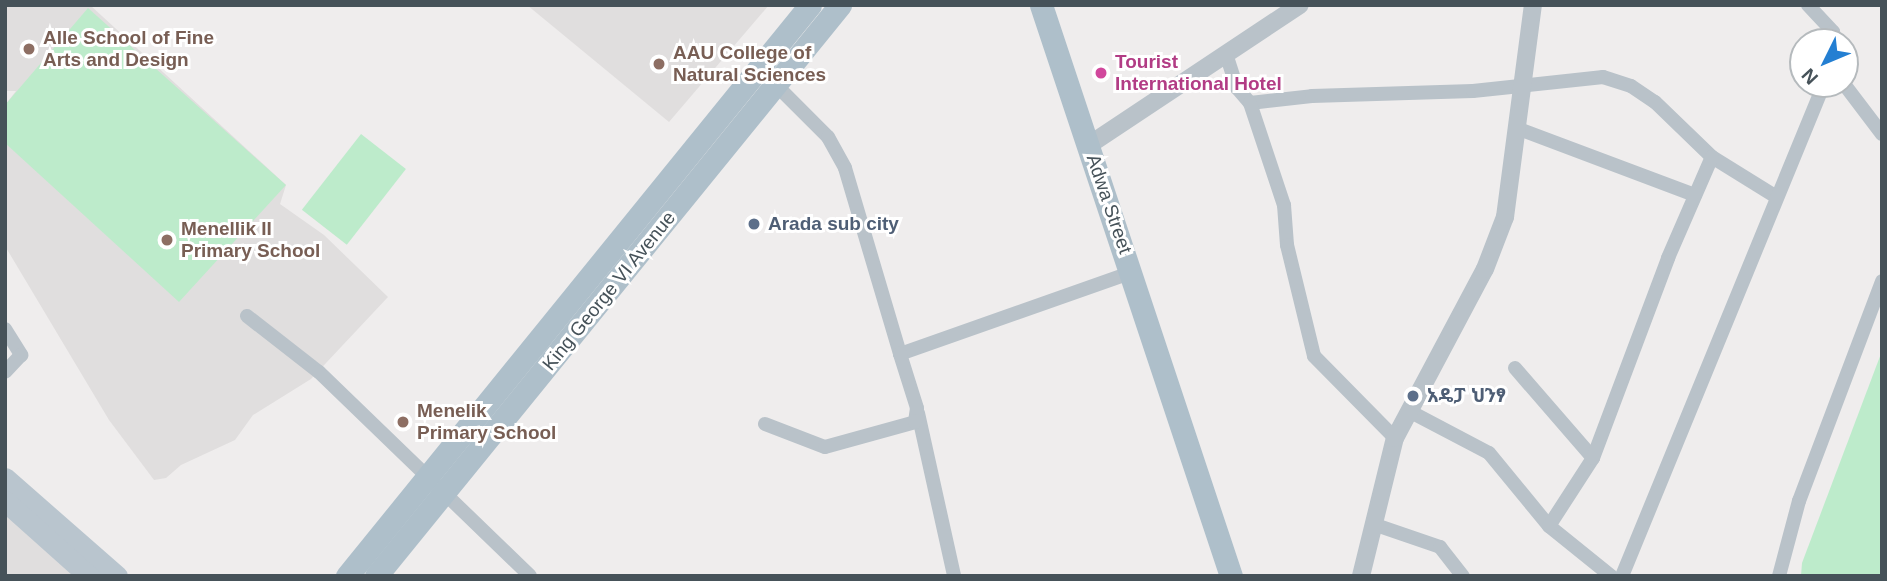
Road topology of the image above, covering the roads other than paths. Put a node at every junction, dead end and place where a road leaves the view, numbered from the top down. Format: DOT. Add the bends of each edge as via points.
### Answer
graph roads {
  1 [pos="810,5"];
  2 [pos="840,5"];
  3 [pos="1041,5"];
  4 [pos="1300,5"];
  5 [pos="1533,5"];
  6 [pos="1808,5"];
  7 [pos="1829,28"];
  8 [pos="1227,57"];
  9 [pos="757,70"];
  10 [pos="777,85"];
  11 [pos="1525,86"];
  12 [pos="1818,98"];
  13 [pos="1855,98"];
  14 [pos="1250,103"];
  15 [pos="1519,129"];
  16 [pos="1882,134"];
  17 [pos="1089,145"];
  18 [pos="1712,157"];
  19 [pos="1695,194"];
  20 [pos="1775,196"];
  21 [pos="1133,272"];
  22 [pos="1882,281"];
  23 [pos="247,316"];
  24 [pos="5,329"];
  25 [pos="900,354"];
  26 [pos="1515,368"];
  27 [pos="5,372"];
  28 [pos="917,408"];
  29 [pos="1409,411"];
  30 [pos="765,424"];
  31 [pos="1395,438"];
  32 [pos="1593,458"];
  33 [pos="5,478"];
  34 [pos="425,479"];
  35 [pos="442,495"];
  36 [pos="5,501"];
  37 [pos="1373,524"];
  38 [pos="1549,526"];
  39 [pos="89,576"];
  40 [pos="117,576"];
  41 [pos="347,576"];
  42 [pos="376,576"];
  43 [pos="530,576"];
  44 [pos="954,576"];
  45 [pos="1231,576"];
  46 [pos="1361,576"];
  47 [pos="1463,576"];
  48 [pos="1611,576"];
  49 [pos="1622,576"];
  50 [pos="1779,576"];
  1 -- 9 [label="main road, King George VI Avenue"];
  2 -- 10 [label="main road, King George VI Avenue"];
  3 -- 17 [label="main road, Adwa Street"];
  4 -- 8 [label="street"];
  5 -- 11 [label="street"];
  6 -- 7 [label="street"];
  8 -- 14 [label="street" via="1237,88"];
  8 -- 17 [label="street"];
  9 -- 10 [label="street"];
  9 -- 34 [label="main road, King George VI Avenue"];
  10 -- 25 [label="street" via="828,137 845,168"];
  10 -- 35 [label="main road, King George VI Avenue"];
  11 -- 14 [label="street"];
  11 -- 15 [label="street"];
  11 -- 18 [label="street" via="1603,77 1631,86 1655,102"];
  12 -- 20 [label="street"];
  13 -- 16 [label="street"];
  14 -- 31 [label="street" via="1284,205 1287,245 1314,356"];
  15 -- 19 [label="street"];
  15 -- 29 [label="street" via="1504,217 1485,269"];
  17 -- 21 [label="main road, Adwa Street"];
  18 -- 19 [label="street"];
  18 -- 20 [label="street"];
  19 -- 32 [label="street"];
  20 -- 49 [label="street"];
  21 -- 25 [label="street"];
  21 -- 45 [label="main road, Adwa Street"];
  22 -- 50 [label="street" via="1799,500"];
  23 -- 34 [label="street" via="319,372"];
  24 -- 27 [label="street" via="21,355"];
  25 -- 28 [label="street"];
  26 -- 32 [label="street"];
  28 -- 30 [label="street" via="915,422 825,447"];
  28 -- 44 [label="street"];
  29 -- 31 [label="street"];
  29 -- 38 [label="street" via="1489,453"];
  31 -- 37 [label="street"];
  32 -- 38 [label="street"];
  33 -- 40 [label="main road"];
  34 -- 35 [label="street"];
  34 -- 41 [label="main road, King George VI Avenue"];
  35 -- 42 [label="main road, King George VI Avenue"];
  35 -- 43 [label="street"];
  36 -- 39 [label="main road"];
  37 -- 46 [label="street"];
  37 -- 47 [label="street" via="1440,547"];
  38 -- 48 [label="street"];
}
